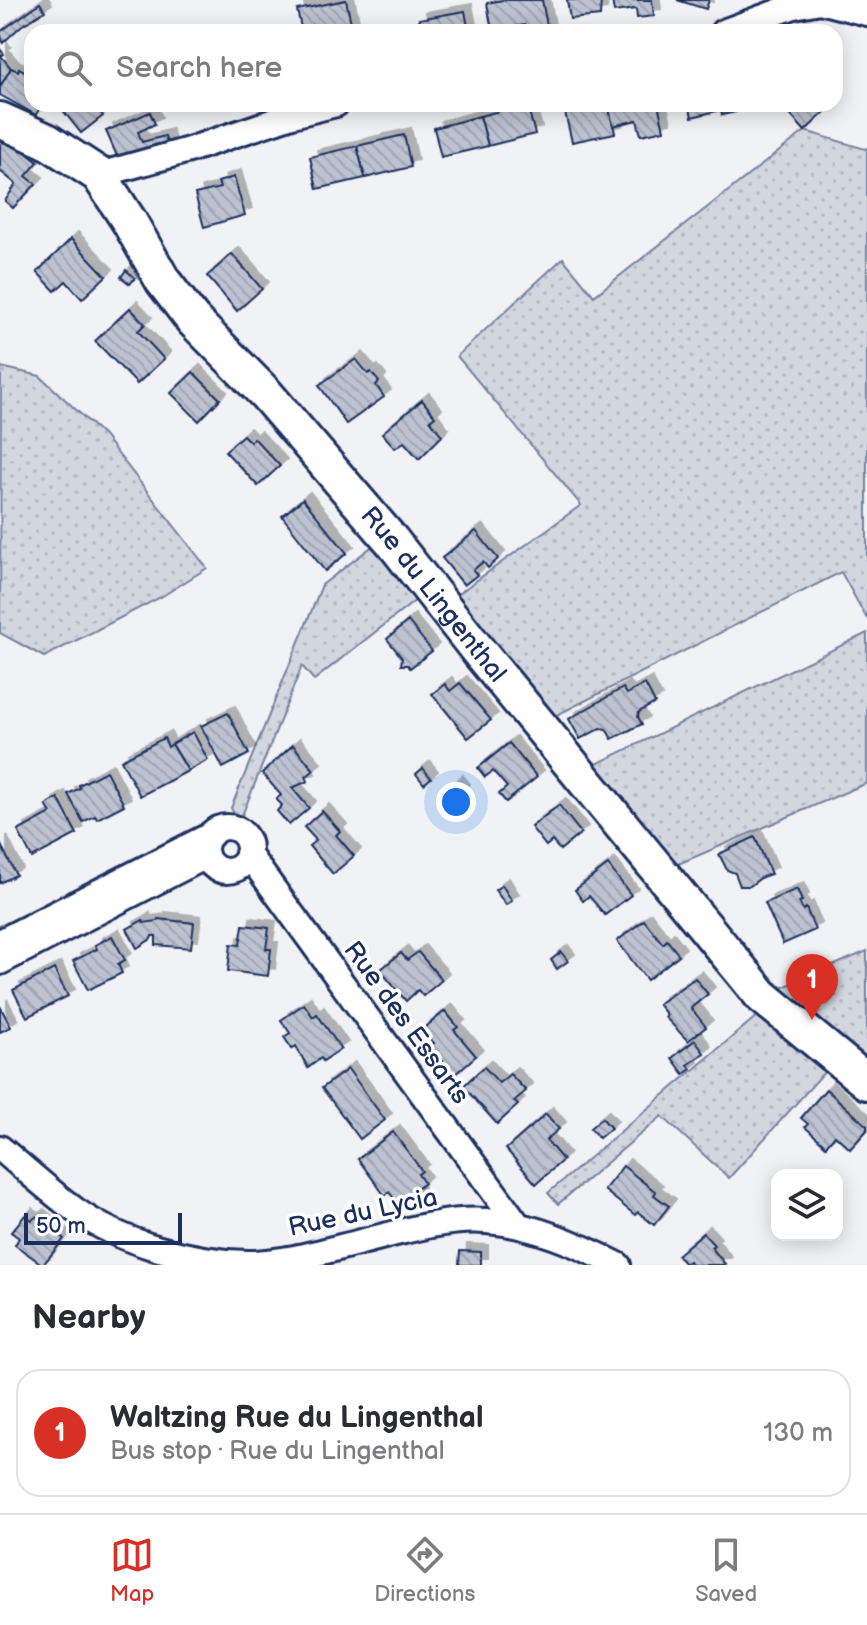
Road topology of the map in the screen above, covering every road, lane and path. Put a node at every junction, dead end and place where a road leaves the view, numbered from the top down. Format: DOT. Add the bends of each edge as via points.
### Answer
graph roads {
  1 [pos="867,13"];
  2 [pos="745,24"];
  3 [pos="304,112"];
  4 [pos="0,120"];
  5 [pos="99,175"];
  6 [pos="208,846"];
  7 [pos="248,854"];
  8 [pos="0,942"];
  9 [pos="0,962"];
  10 [pos="867,1082"];
  11 [pos="0,1148"];
  12 [pos="518,1225"];
  13 [pos="618,1265"];
  1 -- 2 [label="street" via="820,1"];
  3 -- 5 [label="street"];
  4 -- 5 [label="street, Rue du Lingenthal" via="47,141"];
  5 -- 10 [label="street, Rue du Lingenthal" via="193,320 266,394 392,541 762,996"];
  6 -- 7 [label="street" via="215,868 229,871 241,866"];
  6 -- 7 [label="street, Rue des Essarts" via="224,828 238,831 247,841"];
  6 -- 8 [label="street"];
  6 -- 9 [label="street"];
  7 -- 12 [label="street, Rue des Essarts"];
  11 -- 12 [label="street, Rue du Lycia" via="77,1211 116,1232 166,1252 205,1258 249,1263 305,1257 446,1223"];
  12 -- 13 [label="street, Rue du Lycia"];
}
